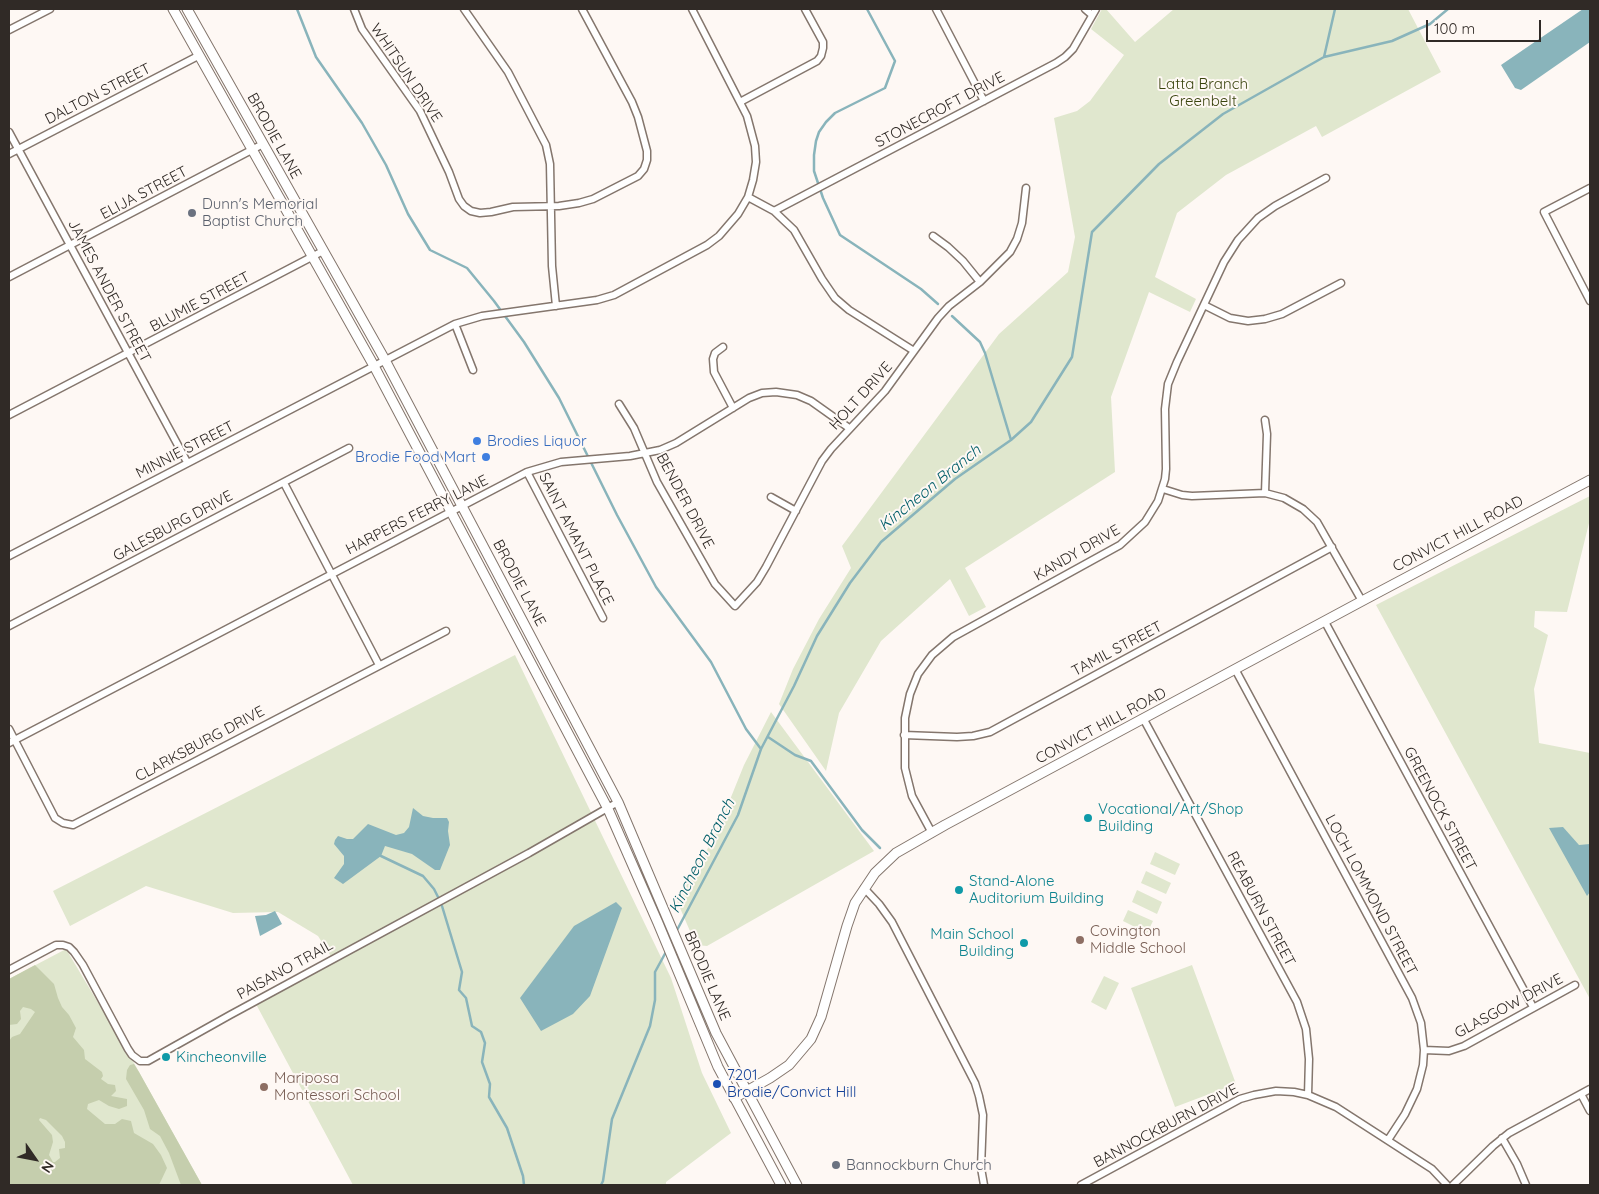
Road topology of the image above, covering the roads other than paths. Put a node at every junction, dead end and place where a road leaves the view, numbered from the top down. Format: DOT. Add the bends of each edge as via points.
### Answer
graph roads {
  1 [pos="50,9"];
  2 [pos="188,9"];
  3 [pos="354,9"];
  4 [pos="464,9"];
  5 [pos="582,9"];
  6 [pos="692,9"];
  7 [pos="806,9"];
  8 [pos="936,9"];
  9 [pos="1085,9"];
  10 [pos="174,12"];
  11 [pos="1094,12"];
  12 [pos="9,30"];
  13 [pos="198,56"];
  14 [pos="984,101"];
  15 [pos="740,102"];
  16 [pos="9,132"];
  17 [pos="263,144"];
  18 [pos="18,149"];
  19 [pos="252,150"];
  20 [pos="9,154"];
  21 [pos="1326,178"];
  22 [pos="1026,188"];
  23 [pos="1590,188"];
  24 [pos="748,197"];
  25 [pos="550,206"];
  26 [pos="774,212"];
  27 [pos="933,236"];
  28 [pos="70,246"];
  29 [pos="323,251"];
  30 [pos="312,257"];
  31 [pos="9,277"];
  32 [pos="980,282"];
  33 [pos="1341,283"];
  34 [pos="1590,299"];
  35 [pos="1204,305"];
  36 [pos="556,306"];
  37 [pos="455,324"];
  38 [pos="723,347"];
  39 [pos="914,351"];
  40 [pos="128,353"];
  41 [pos="385,360"];
  42 [pos="374,366"];
  43 [pos="473,370"];
  44 [pos="619,404"];
  45 [pos="733,408"];
  46 [pos="9,415"];
  47 [pos="1265,420"];
  48 [pos="849,428"];
  49 [pos="350,448"];
  50 [pos="645,452"];
  51 [pos="187,462"];
  52 [pos="527,472"];
  53 [pos="1590,480"];
  54 [pos="284,483"];
  55 [pos="1163,489"];
  56 [pos="1265,493"];
  57 [pos="771,497"];
  58 [pos="463,505"];
  59 [pos="451,511"];
  60 [pos="796,511"];
  61 [pos="1332,547"];
  62 [pos="9,556"];
  63 [pos="332,574"];
  64 [pos="1362,601"];
  65 [pos="735,606"];
  66 [pos="603,618"];
  67 [pos="1325,622"];
  68 [pos="9,626"];
  69 [pos="446,631"];
  70 [pos="380,665"];
  71 [pos="1235,669"];
  72 [pos="1143,718"];
  73 [pos="9,729"];
  74 [pos="904,734"];
  75 [pos="12,742"];
  76 [pos="618,802"];
  77 [pos="608,809"];
  78 [pos="932,833"];
  79 [pos="864,888"];
  80 [pos="10,967"];
  81 [pos="1575,985"];
  82 [pos="1533,1007"];
  83 [pos="1424,1050"];
  84 [pos="1590,1089"];
  85 [pos="746,1091"];
  86 [pos="1581,1094"];
  87 [pos="1308,1095"];
  88 [pos="734,1098"];
  89 [pos="1590,1111"];
  90 [pos="1502,1138"];
  91 [pos="1388,1140"];
  92 [pos="781,1185"];
  93 [pos="797,1185"];
  94 [pos="984,1185"];
  95 [pos="1081,1185"];
  96 [pos="1446,1185"];
  97 [pos="1453,1185"];
  98 [pos="1526,1185"];
  1 -- 12 [label="street"];
  2 -- 10 [label="main road"];
  2 -- 17 [label="main road, BRODIE LANE"];
  3 -- 25 [label="street, WHITSUN DRIVE" via="362,29 420,111 464,206 480,213 513,207"];
  4 -- 25 [label="street" via="508,72 546,145 550,164"];
  5 -- 25 [label="street, WHITSUN DRIVE" via="632,102 647,160 638,176 593,199"];
  6 -- 15 [label="street, MINNIE STREET"];
  7 -- 15 [label="street" via="824,48 821,56"];
  8 -- 14 [label="street"];
  9 -- 11 [label="street"];
  10 -- 13 [label="main road, BRODIE LANE"];
  11 -- 14 [label="street, STONECROFT DRIVE" via="1066,57"];
  13 -- 18 [label="street, DALTON STREET"];
  13 -- 19 [label="main road, BRODIE LANE"];
  14 -- 26 [label="street, STONECROFT DRIVE"];
  15 -- 24 [label="street, MINNIE STREET" via="755,146 756,162"];
  16 -- 18 [label="street, JAMES ANDER STREET"];
  17 -- 19 [label="street, ELIJA STREET"];
  17 -- 29 [label="main road, BRODIE LANE"];
  18 -- 20 [label="street, DALTON STREET"];
  18 -- 28 [label="street, JAMES ANDER STREET"];
  19 -- 28 [label="street, ELIJA STREET"];
  19 -- 30 [label="main road, BRODIE LANE"];
  21 -- 35 [label="street, KANDY DRIVE" via="1275,206 1246,230 1230,251"];
  22 -- 32 [label="street, HOLT DRIVE" via="1017,239 1010,252"];
  23 -- 34 [label="street" via="1544,212"];
  24 -- 26 [label="street"];
  24 -- 36 [label="street, MINNIE STREET" via="729,226 707,245 614,295"];
  25 -- 36 [label="street"];
  26 -- 39 [label="street" via="794,230 836,298 849,310"];
  27 -- 32 [label="street" via="963,261"];
  28 -- 31 [label="street, ELIJA STREET"];
  28 -- 40 [label="street, JAMES ANDER STREET"];
  29 -- 30 [label="street, BLUMIE STREET"];
  29 -- 41 [label="main road, BRODIE LANE"];
  30 -- 40 [label="street, BLUMIE STREET"];
  30 -- 42 [label="main road, BRODIE LANE"];
  32 -- 39 [label="street, HOLT DRIVE" via="949,306"];
  33 -- 35 [label="street" via="1282,314 1248,322 1230,318"];
  35 -- 55 [label="street, KANDY DRIVE" via="1168,384 1164,409 1166,469"];
  36 -- 37 [label="street, MINNIE STREET" via="514,310"];
  37 -- 41 [label="street, MINNIE STREET"];
  37 -- 43 [label="street"];
  38 -- 45 [label="street" via="715,353 714,372"];
  39 -- 48 [label="street, HOLT DRIVE" via="885,392"];
  40 -- 46 [label="street, BLUMIE STREET"];
  40 -- 51 [label="street, JAMES ANDER STREET"];
  41 -- 42 [label="street, MINNIE STREET"];
  41 -- 58 [label="main road, BRODIE LANE"];
  42 -- 51 [label="street, MINNIE STREET"];
  42 -- 59 [label="main road, BRODIE LANE"];
  44 -- 50 [label="street, BENDER DRIVE"];
  45 -- 48 [label="street, HARPERS FERRY LANE" via="762,393 788,393 811,401"];
  45 -- 50 [label="street, HARPERS FERRY LANE" via="676,443"];
  47 -- 56 [label="street"];
  48 -- 60 [label="street, HOLT DRIVE" via="822,461"];
  49 -- 54 [label="street, GALESBURG DRIVE"];
  50 -- 52 [label="street, HARPERS FERRY LANE" via="577,460"];
  50 -- 65 [label="street, BENDER DRIVE" via="657,482 715,584"];
  51 -- 62 [label="street, MINNIE STREET"];
  52 -- 58 [label="street, HARPERS FERRY LANE"];
  52 -- 66 [label="street, SAINT AMANT PLACE"];
  53 -- 64 [label="main road, CONVICT HILL ROAD"];
  54 -- 63 [label="street"];
  54 -- 68 [label="street, GALESBURG DRIVE"];
  55 -- 56 [label="street" via="1192,496"];
  55 -- 74 [label="street, KANDY DRIVE" via="1146,522 1120,546 968,627 940,646 924,664 913,685"];
  56 -- 61 [label="street" via="1284,498 1304,509 1318,522"];
  57 -- 60 [label="street"];
  58 -- 59 [label="street, HARPERS FERRY LANE"];
  58 -- 76 [label="main road, BRODIE LANE"];
  59 -- 63 [label="street, HARPERS FERRY LANE"];
  59 -- 77 [label="main road, BRODIE LANE"];
  60 -- 65 [label="street, HOLT DRIVE" via="757,582"];
  61 -- 64 [label="street"];
  61 -- 74 [label="street, TAMIL STREET" via="990,732 957,737"];
  63 -- 70 [label="street"];
  63 -- 75 [label="street, HARPERS FERRY LANE"];
  64 -- 67 [label="main road, CONVICT HILL ROAD"];
  67 -- 71 [label="main road, CONVICT HILL ROAD"];
  67 -- 82 [label="street, GREENOCK STREET"];
  69 -- 70 [label="street, CLARKSBURG DRIVE"];
  70 -- 75 [label="street, CLARKSBURG DRIVE" via="73,825 55,818"];
  71 -- 72 [label="main road, CONVICT HILL ROAD"];
  71 -- 83 [label="street, LOCH LOMMOND STREET" via="1412,998 1421,1023"];
  72 -- 78 [label="main road, CONVICT HILL ROAD"];
  72 -- 87 [label="street, REABURN STREET" via="1297,1002 1306,1029"];
  73 -- 75 [label="street, CLARKSBURG DRIVE"];
  74 -- 78 [label="street, KANDY DRIVE" via="904,761 912,796"];
  76 -- 77 [label="street, PAISANO TRAIL"];
  76 -- 85 [label="main road, BRODIE LANE" via="698,993"];
  77 -- 80 [label="street, PAISANO TRAIL" via="148,1061 140,1061 132,1055 82,965 68,947 56,945"];
  77 -- 88 [label="main road, BRODIE LANE"];
  78 -- 79 [label="main road, CONVICT HILL ROAD" via="890,858"];
  79 -- 85 [label="main road, CONVICT HILL ROAD" via="852,911 821,1017 810,1039 789,1065"];
  79 -- 94 [label="street" via="892,922 974,1083 983,1115 980,1168"];
  81 -- 82 [label="street, GLASGOW DRIVE"];
  82 -- 83 [label="street, GLASGOW DRIVE" via="1464,1046 1448,1051"];
  83 -- 91 [label="street, LOCH LOMMOND STREET" via="1417,1089"];
  84 -- 86 [label="street"];
  85 -- 88 [label="main road, CONVICT HILL ROAD"];
  85 -- 93 [label="main road, BRODIE LANE"];
  86 -- 89 [label="street"];
  86 -- 90 [label="street"];
  87 -- 91 [label="street, BANNOCKBURN DRIVE" via="1336,1107"];
  87 -- 95 [label="street, BANNOCKBURN DRIVE" via="1266,1092 1240,1100"];
  88 -- 92 [label="main road, BRODIE LANE"];
  90 -- 97 [label="street"];
  90 -- 98 [label="street"];
  91 -- 96 [label="street, BANNOCKBURN DRIVE" via="1432,1169"];
}
